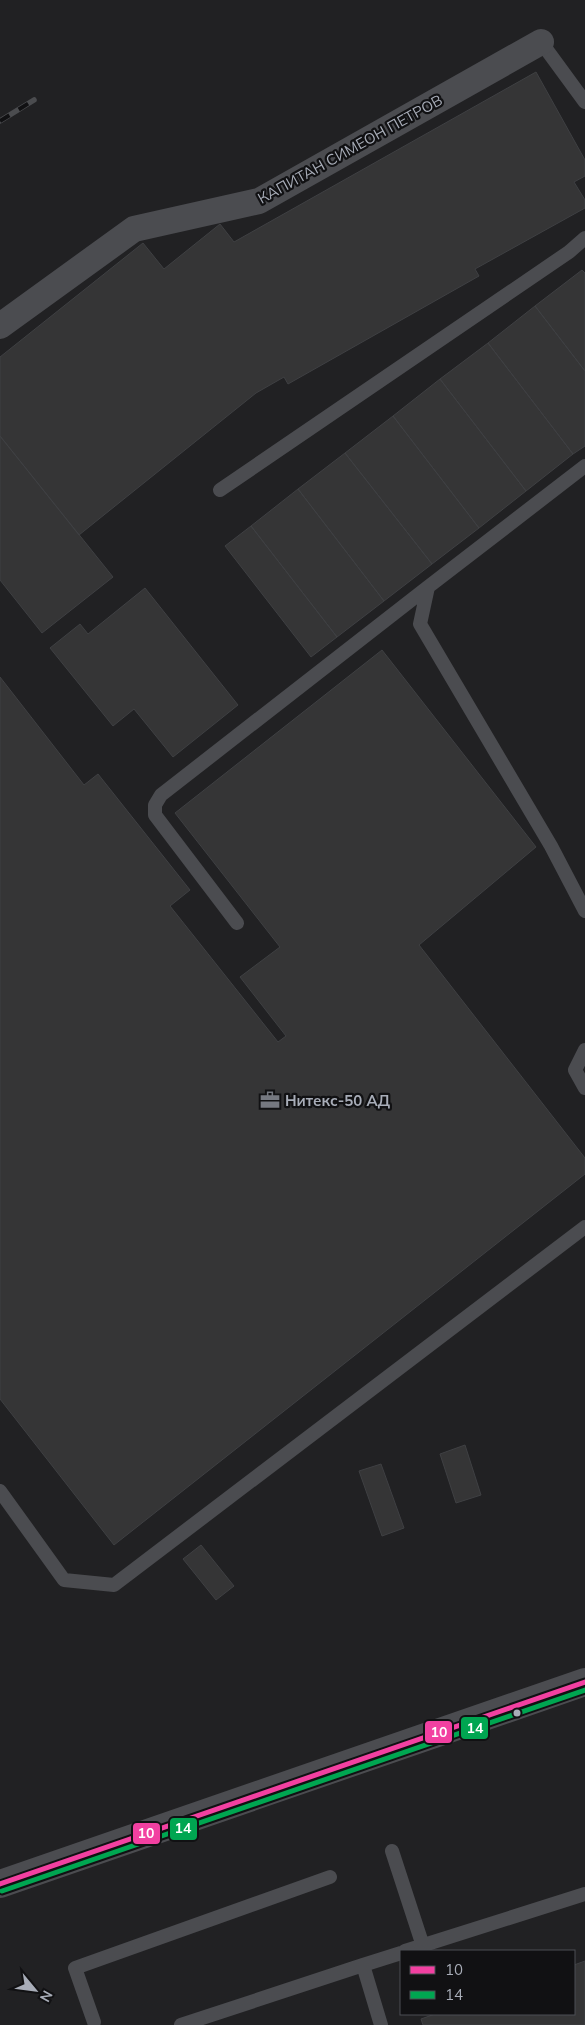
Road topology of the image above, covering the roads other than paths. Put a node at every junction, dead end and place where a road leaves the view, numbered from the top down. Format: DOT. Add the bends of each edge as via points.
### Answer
graph roads {
  1 [pos="541,42"];
  2 [pos="585,102"];
  3 [pos="585,238"];
  4 [pos="0,326"];
  5 [pos="585,466"];
  6 [pos="220,490"];
  7 [pos="428,587"];
  8 [pos="585,911"];
  9 [pos="238,923"];
  10 [pos="585,1050"];
  11 [pos="585,1088"];
  12 [pos="585,1228"];
  13 [pos="0,1491"];
  14 [pos="585,1682"];
  15 [pos="392,1851"];
  16 [pos="330,1877"];
  17 [pos="0,1884"];
  18 [pos="585,1894"];
  19 [pos="423,1946"];
  20 [pos="409,1950"];
  21 [pos="400,1952"];
  22 [pos="363,1965"];
  23 [pos="92,2024"];
  24 [pos="181,2025"];
  25 [pos="381,2025"];
  1 -- 2 [label="lane"];
  1 -- 4 [label="street, КАПИТАН СИМЕОН ПЕТРОВ" via="259,201 134,229"];
  3 -- 6 [label="lane" via="561,258"];
  5 -- 7 [label="lane"];
  7 -- 8 [label="lane" via="420,624 551,846"];
  7 -- 9 [label="lane" via="161,795 155,806 155,816"];
  10 -- 11 [label="lane" via="575,1070"];
  12 -- 13 [label="lane" via="114,1585 64,1580"];
  14 -- 17 [label="street"];
  15 -- 19 [label="lane"];
  16 -- 23 [label="lane" via="75,1968"];
  18 -- 19 [label="lane"];
  19 -- 20 [label="lane"];
  21 -- 22 [label="lane"];
  22 -- 24 [label="lane"];
  22 -- 25 [label="lane"];
}
